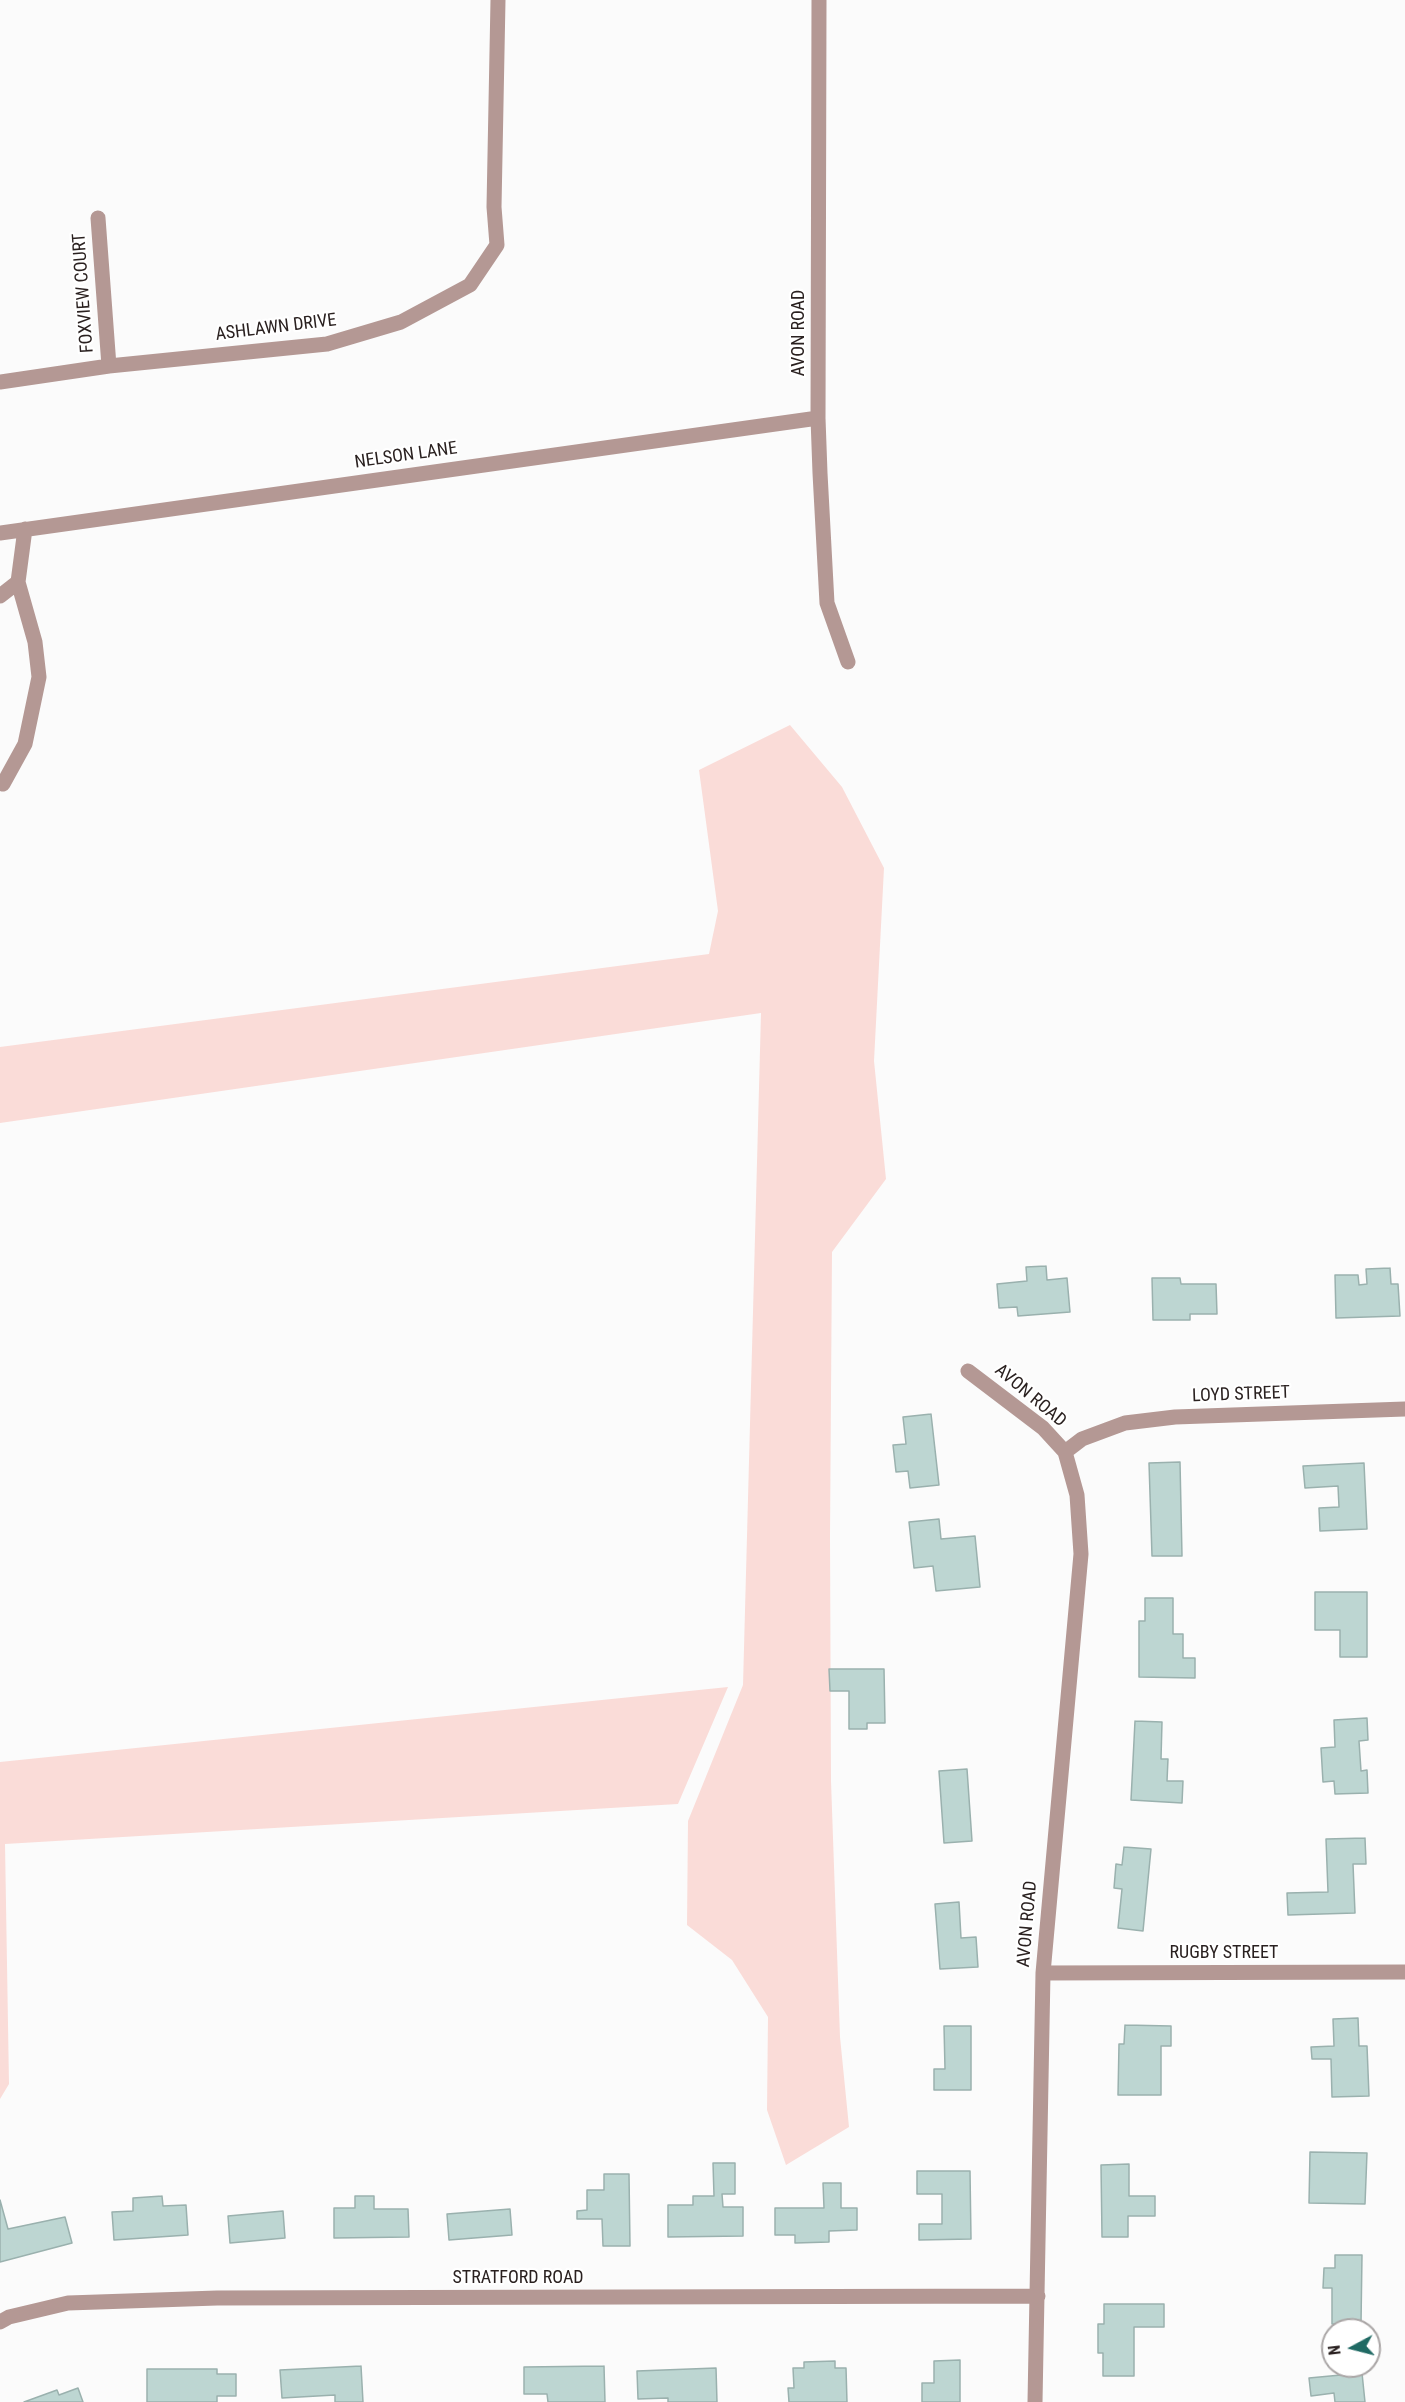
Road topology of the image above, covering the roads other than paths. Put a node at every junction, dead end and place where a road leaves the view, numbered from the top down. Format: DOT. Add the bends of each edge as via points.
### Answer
graph roads {
  1 [pos="498,0"];
  2 [pos="819,0"];
  3 [pos="98,218"];
  4 [pos="109,366"];
  5 [pos="0,382"];
  6 [pos="818,418"];
  7 [pos="25,530"];
  8 [pos="0,533"];
  9 [pos="18,582"];
  10 [pos="0,596"];
  11 [pos="848,662"];
  12 [pos="3,784"];
  13 [pos="968,1371"];
  14 [pos="1405,1409"];
  15 [pos="1082,1439"];
  16 [pos="1065,1452"];
  17 [pos="1405,1972"];
  18 [pos="1043,1973"];
  19 [pos="1038,2296"];
  20 [pos="0,2322"];
  21 [pos="1035,2402"];
  1 -- 4 [label="street, ASHLAWN DRIVE" via="494,207 497,245 470,285 401,322 327,344"];
  2 -- 6 [label="street, AVON ROAD"];
  3 -- 4 [label="street, FOXVIEW COURT"];
  4 -- 5 [label="street, ASHLAWN DRIVE"];
  6 -- 7 [label="street, NELSON LANE"];
  6 -- 11 [label="street, AVON ROAD" via="827,603"];
  7 -- 8 [label="street, NELSON LANE"];
  7 -- 9 [label="street"];
  9 -- 10 [label="street"];
  9 -- 12 [label="street" via="35,642 39,677 25,744"];
  13 -- 16 [label="street, AVON ROAD" via="1043,1428"];
  14 -- 15 [label="street, LOYD STREET" via="1175,1417 1125,1423"];
  15 -- 16 [label="street, AVON ROAD"];
  16 -- 18 [label="street, AVON ROAD" via="1077,1495 1081,1554"];
  17 -- 18 [label="street, RUGBY STREET"];
  18 -- 19 [label="street, AVON ROAD"];
  19 -- 20 [label="street, STRATFORD ROAD" via="217,2298 68,2303"];
  19 -- 21 [label="street, AVON ROAD"];
}
